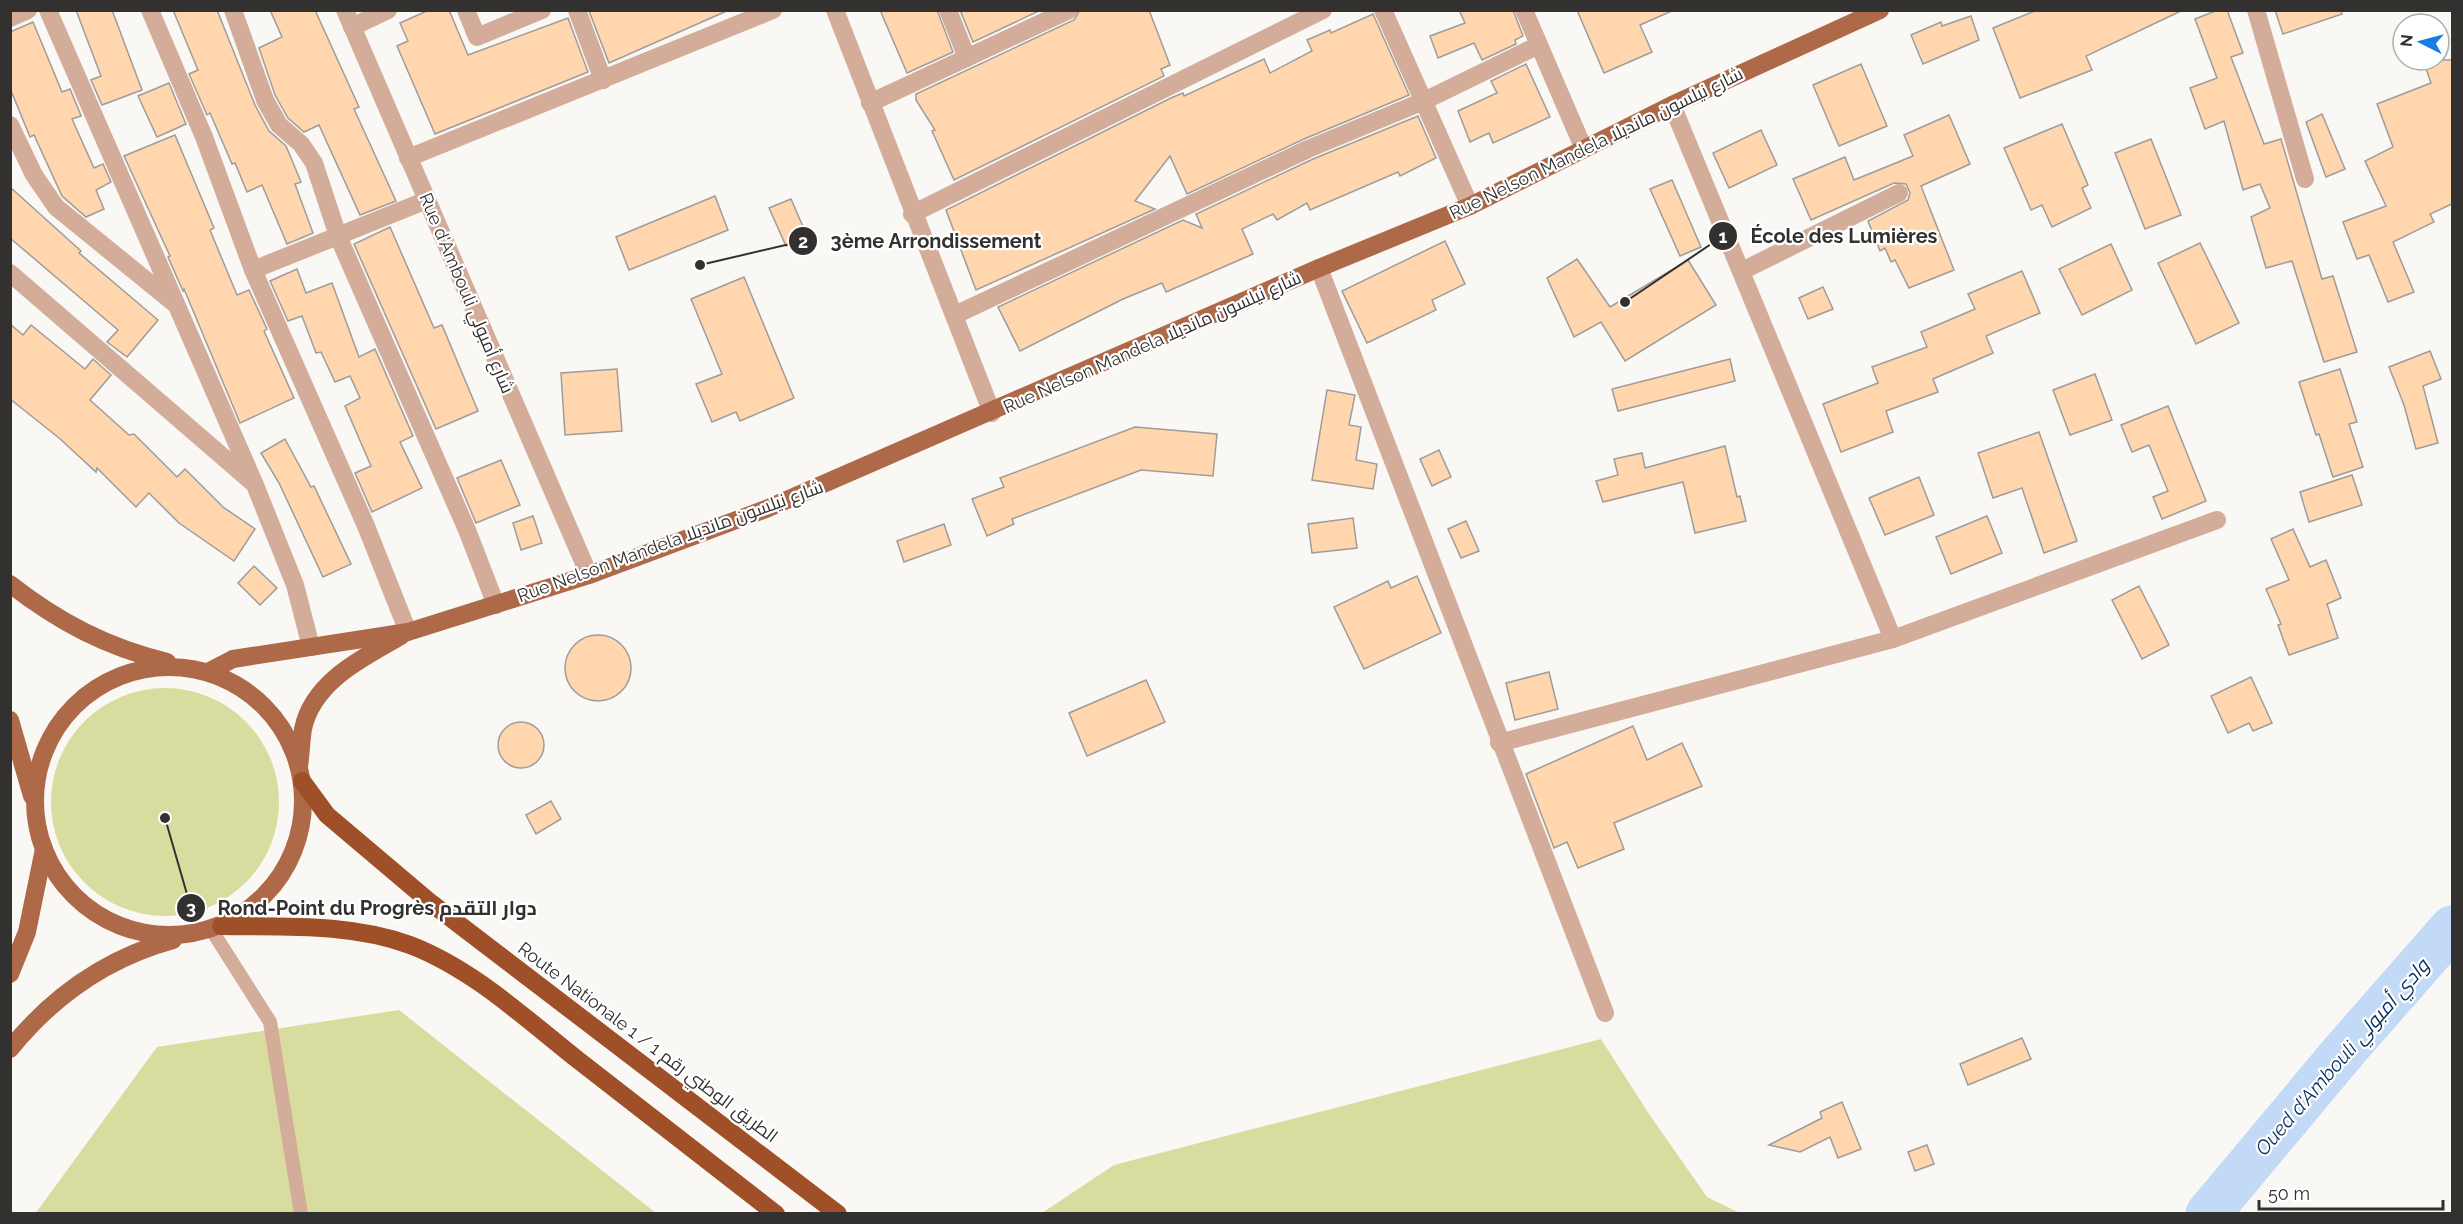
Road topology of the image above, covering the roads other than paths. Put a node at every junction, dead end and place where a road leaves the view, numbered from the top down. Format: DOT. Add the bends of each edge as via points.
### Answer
graph roads {
  1 [pos="28,10"];
  2 [pos="48,10"];
  3 [pos="150,10"];
  4 [pos="233,10"];
  5 [pos="388,10"];
  6 [pos="466,10"];
  7 [pos="542,10"];
  8 [pos="577,10"];
  9 [pos="773,10"];
  10 [pos="835,10"];
  11 [pos="948,10"];
  12 [pos="1069,10"];
  13 [pos="1323,10"];
  14 [pos="1383,10"];
  15 [pos="1524,10"];
  16 [pos="1880,10"];
  17 [pos="2256,10"];
  18 [pos="10,18"];
  19 [pos="349,19"];
  20 [pos="1539,45"];
  21 [pos="967,58"];
  22 [pos="603,80"];
  23 [pos="1424,101"];
  24 [pos="870,103"];
  25 [pos="1672,105"];
  26 [pos="10,125"];
  27 [pos="1583,147"];
  28 [pos="408,158"];
  29 [pos="2305,179"];
  30 [pos="1899,193"];
  31 [pos="427,200"];
  32 [pos="1470,206"];
  33 [pos="912,213"];
  34 [pos="338,236"];
  35 [pos="1319,268"];
  36 [pos="253,270"];
  37 [pos="1742,271"];
  38 [pos="10,273"];
  39 [pos="177,306"];
  40 [pos="955,315"];
  41 [pos="992,413"];
  42 [pos="255,485"];
  43 [pos="2217,520"];
  44 [pos="589,575"];
  45 [pos="10,584"];
  46 [pos="496,604"];
  47 [pos="408,632"];
  48 [pos="1893,639"];
  49 [pos="311,647"];
  50 [pos="190,667"];
  51 [pos="208,672"];
  52 [pos="10,720"];
  53 [pos="1500,743"];
  54 [pos="301,774"];
  55 [pos="35,807"];
  56 [pos="44,849"];
  57 [pos="211,929"];
  58 [pos="10,974"];
  59 [pos="1605,1013"];
  60 [pos="10,1049"];
  61 [pos="301,1214"];
  62 [pos="776,1214"];
  63 [pos="838,1214"];
  1 -- 18 [label="street"];
  2 -- 39 [label="street"];
  3 -- 36 [label="street" via="204,137"];
  4 -- 34 [label="street" via="265,100 279,125 301,144 314,163"];
  5 -- 19 [label="street"];
  6 -- 7 [label="street" via="477,37"];
  8 -- 22 [label="street"];
  9 -- 22 [label="street"];
  10 -- 24 [label="street"];
  11 -- 21 [label="street"];
  12 -- 21 [label="street"];
  13 -- 33 [label="street"];
  14 -- 23 [label="street"];
  15 -- 20 [label="street"];
  16 -- 25 [label="main road, Rue Nelson Mandela شارع نيلسون مانديلا"];
  17 -- 29 [label="street"];
  19 -- 28 [label="street, Rue d'Ambouli شارع أمبولي"];
  20 -- 23 [label="street"];
  20 -- 27 [label="street"];
  21 -- 24 [label="street"];
  22 -- 28 [label="street"];
  23 -- 32 [label="street"];
  23 -- 40 [label="street" via="1308,149"];
  24 -- 33 [label="street"];
  25 -- 27 [label="main road, Rue Nelson Mandela شارع نيلسون مانديلا"];
  25 -- 37 [label="street"];
  26 -- 39 [label="street" via="34,175 56,207"];
  27 -- 32 [label="main road, Rue Nelson Mandela شارع نيلسون مانديلا"];
  28 -- 31 [label="street, Rue d'Ambouli شارع أمبولي"];
  30 -- 37 [label="street"];
  31 -- 34 [label="street"];
  31 -- 44 [label="street, Rue d'Ambouli شارع أمبولي"];
  32 -- 35 [label="main road, Rue Nelson Mandela شارع نيلسون مانديلا"];
  33 -- 40 [label="street"];
  34 -- 36 [label="street"];
  34 -- 46 [label="street"];
  35 -- 41 [label="main road, Rue Nelson Mandela شارع نيلسون مانديلا"];
  35 -- 53 [label="street"];
  36 -- 47 [label="street" via="366,526"];
  37 -- 48 [label="street"];
  38 -- 42 [label="street"];
  39 -- 42 [label="street"];
  40 -- 41 [label="street"];
  41 -- 44 [label="main road, Rue Nelson Mandela شارع نيلسون مانديلا" via="766,509"];
  42 -- 49 [label="street" via="295,585"];
  43 -- 48 [label="street"];
  44 -- 46 [label="main road, Rue Nelson Mandela شارع نيلسون مانديلا"];
  45 -- 50 [label="main road" via="35,604 90,636 127,652"];
  46 -- 47 [label="main road, Rue Nelson Mandela شارع نيلسون مانديلا"];
  47 -- 49 [label="main road, Rue Nelson Mandela شارع نيلسون مانديلا"];
  47 -- 54 [label="main road, Rue Nelson Mandela شارع نيلسون مانديلا" via="357,662 318,696 304,727"];
  48 -- 53 [label="street"];
  49 -- 51 [label="main road, Rue Nelson Mandela شارع نيلسون مانديلا" via="233,659"];
  50 -- 51 [label="main road"];
  50 -- 55 [label="main road" via="150,667 112,679 80,700 54,731 39,768"];
  51 -- 54 [label="main road" via="249,692 281,726"];
  52 -- 55 [label="main road"];
  53 -- 59 [label="street"];
  54 -- 57 [label="main road, Rue Nelson Mandela شارع نيلسون مانديلا" via="302,816 294,851 277,882 252,907"];
  54 -- 63 [label="highway, Route Nationale 1 / الطريق الوطني رقم 1" via="327,815 431,903"];
  55 -- 56 [label="main road"];
  56 -- 57 [label="main road" via="62,883 90,910 124,928 162,936"];
  56 -- 58 [label="main road" via="27,932"];
  57 -- 60 [label="main road" via="142,948 76,984 31,1024"];
  57 -- 61 [label="lane" via="270,1023"];
  57 -- 62 [label="highway" via="329,928 373,934 411,945 500,998"];
}
